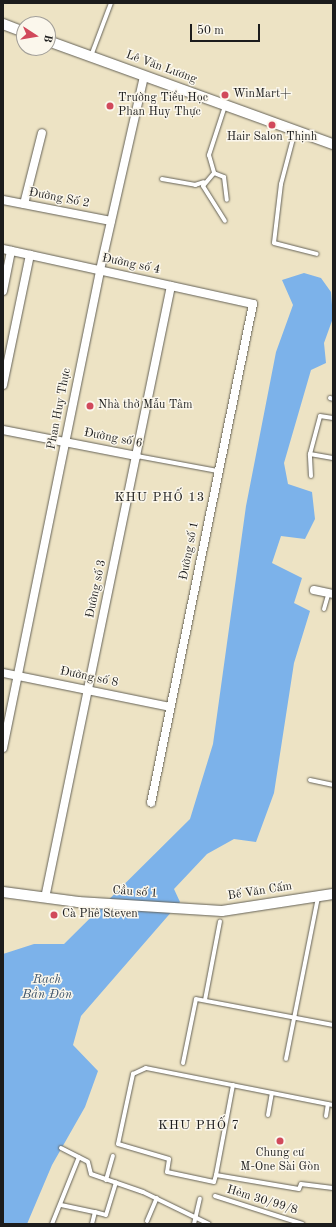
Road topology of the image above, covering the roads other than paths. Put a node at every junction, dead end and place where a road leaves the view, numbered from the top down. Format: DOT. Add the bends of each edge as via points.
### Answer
graph roads {
  1 [pos="111,3"];
  2 [pos="3,24"];
  3 [pos="16,29"];
  4 [pos="56,44"];
  5 [pos="91,57"];
  6 [pos="144,76"];
  7 [pos="225,105"];
  8 [pos="295,131"];
  9 [pos="42,133"];
  10 [pos="333,144"];
  11 [pos="214,173"];
  12 [pos="162,179"];
  13 [pos="204,182"];
  14 [pos="3,200"];
  15 [pos="227,200"];
  16 [pos="24,204"];
  17 [pos="111,221"];
  18 [pos="225,221"];
  19 [pos="7,250"];
  20 [pos="317,254"];
  21 [pos="30,255"];
  22 [pos="100,270"];
  23 [pos="171,286"];
  24 [pos="3,291"];
  25 [pos="253,304"];
  26 [pos="3,385"];
  27 [pos="333,418"];
  28 [pos="3,430"];
  29 [pos="66,443"];
  30 [pos="310,454"];
  31 [pos="137,456"];
  32 [pos="333,458"];
  33 [pos="218,472"];
  34 [pos="311,476"];
  35 [pos="314,590"];
  36 [pos="331,593"];
  37 [pos="324,609"];
  38 [pos="3,673"];
  39 [pos="17,676"];
  40 [pos="88,690"];
  41 [pos="170,707"];
  42 [pos="3,748"];
  43 [pos="310,780"];
  44 [pos="333,785"];
  45 [pos="151,803"];
  46 [pos="3,892"];
  47 [pos="333,894"];
  48 [pos="319,895"];
  49 [pos="45,898"];
  50 [pos="190,910"];
  51 [pos="220,921"];
  52 [pos="205,1000"];
  53 [pos="294,1018"];
  54 [pos="333,1025"];
  55 [pos="286,1059"];
  56 [pos="183,1063"];
  57 [pos="233,1085"];
  58 [pos="272,1093"];
  59 [pos="331,1104"];
  60 [pos="268,1114"];
  61 [pos="326,1116"];
  62 [pos="61,1148"];
  63 [pos="113,1156"];
  64 [pos="79,1157"];
  65 [pos="216,1175"];
  66 [pos="106,1180"];
  67 [pos="116,1183"];
  68 [pos="333,1188"];
  69 [pos="215,1196"];
  70 [pos="157,1198"];
  71 [pos="200,1199"];
  72 [pos="61,1205"];
  73 [pos="95,1212"];
  74 [pos="195,1219"];
  75 [pos="147,1221"];
  76 [pos="52,1224"];
  77 [pos="92,1224"];
  78 [pos="194,1224"];
  79 [pos="209,1224"];
  80 [pos="303,1224"];
  1 -- 5 [label="lane"];
  2 -- 3 [label="street"];
  4 -- 5 [label="street, Lê Văn Lương"];
  5 -- 6 [label="street, Lê Văn Lương"];
  6 -- 7 [label="street, Lê Văn Lương"];
  6 -- 17 [label="street, Phan Huy Thực"];
  7 -- 8 [label="street, Lê Văn Lương"];
  7 -- 11 [label="lane" via="208,155"];
  8 -- 10 [label="street, Lê Văn Lương"];
  8 -- 20 [label="lane" via="281,184 274,243"];
  9 -- 16 [label="street"];
  11 -- 13 [label="lane"];
  11 -- 15 [label="lane" via="224,177"];
  12 -- 13 [label="lane" via="195,185"];
  13 -- 18 [label="lane" via="204,189"];
  14 -- 16 [label="street, Đường Số 2"];
  16 -- 17 [label="street, Đường Số 2"];
  17 -- 22 [label="street, Phan Huy Thực"];
  19 -- 21 [label="street, Đường số 4"];
  19 -- 24 [label="street"];
  21 -- 22 [label="street, Đường số 4"];
  21 -- 26 [label="street"];
  22 -- 23 [label="street, Đường số 4"];
  22 -- 29 [label="street, Phan Huy Thực"];
  23 -- 25 [label="street, Đường số 4"];
  23 -- 31 [label="street, Đường số 3"];
  25 -- 33 [label="street, Đường số 1"];
  27 -- 30 [label="lane" via="320,416"];
  28 -- 29 [label="street, Đường số 6"];
  29 -- 31 [label="street, Đường số 6"];
  29 -- 39 [label="street, Phan Huy Thực"];
  30 -- 32 [label="lane"];
  30 -- 34 [label="lane"];
  31 -- 33 [label="lane, Đường số 6"];
  31 -- 40 [label="street, Đường số 3"];
  33 -- 41 [label="street, Đường số 1"];
  35 -- 36 [label="street"];
  36 -- 37 [label="lane"];
  38 -- 39 [label="street, Đường số 8"];
  39 -- 40 [label="street, Đường số 8"];
  39 -- 42 [label="street, Phan Huy Thực"];
  40 -- 41 [label="street, Đường số 8"];
  40 -- 49 [label="street, Đường số 3"];
  41 -- 45 [label="street, Đường số 1"];
  43 -- 44 [label="lane"];
  46 -- 49 [label="street"];
  47 -- 48 [label="street, Bế Văn Cấm"];
  48 -- 50 [label="street, Bế Văn Cấm" via="222,911"];
  48 -- 53 [label="lane"];
  49 -- 50 [label="street, Cầu số 1"];
  51 -- 52 [label="lane"];
  52 -- 53 [label="lane"];
  52 -- 56 [label="lane" via="196,998"];
  53 -- 54 [label="lane"];
  53 -- 55 [label="lane"];
  57 -- 58 [label="lane"];
  57 -- 65 [label="lane"];
  57 -- 65 [label="lane" via="146,1068 133,1074 116,1139 118,1144 136,1151 169,1159 167,1172 214,1182"];
  58 -- 59 [label="lane"];
  58 -- 60 [label="lane"];
  59 -- 61 [label="lane"];
  62 -- 64 [label="lane"];
  63 -- 66 [label="lane"];
  64 -- 66 [label="lane" via="88,1162 91,1174"];
  64 -- 72 [label="lane"];
  65 -- 68 [label="lane" via="299,1189 300,1184"];
  66 -- 67 [label="lane"];
  67 -- 70 [label="lane"];
  67 -- 73 [label="lane" via="106,1215"];
  69 -- 80 [label="lane, Hẻm 30/99/8"];
  70 -- 74 [label="lane"];
  70 -- 75 [label="lane"];
  71 -- 74 [label="lane"];
  72 -- 73 [label="lane"];
  72 -- 76 [label="lane"];
  73 -- 77 [label="lane"];
  74 -- 78 [label="lane"];
  74 -- 79 [label="lane"];
}
